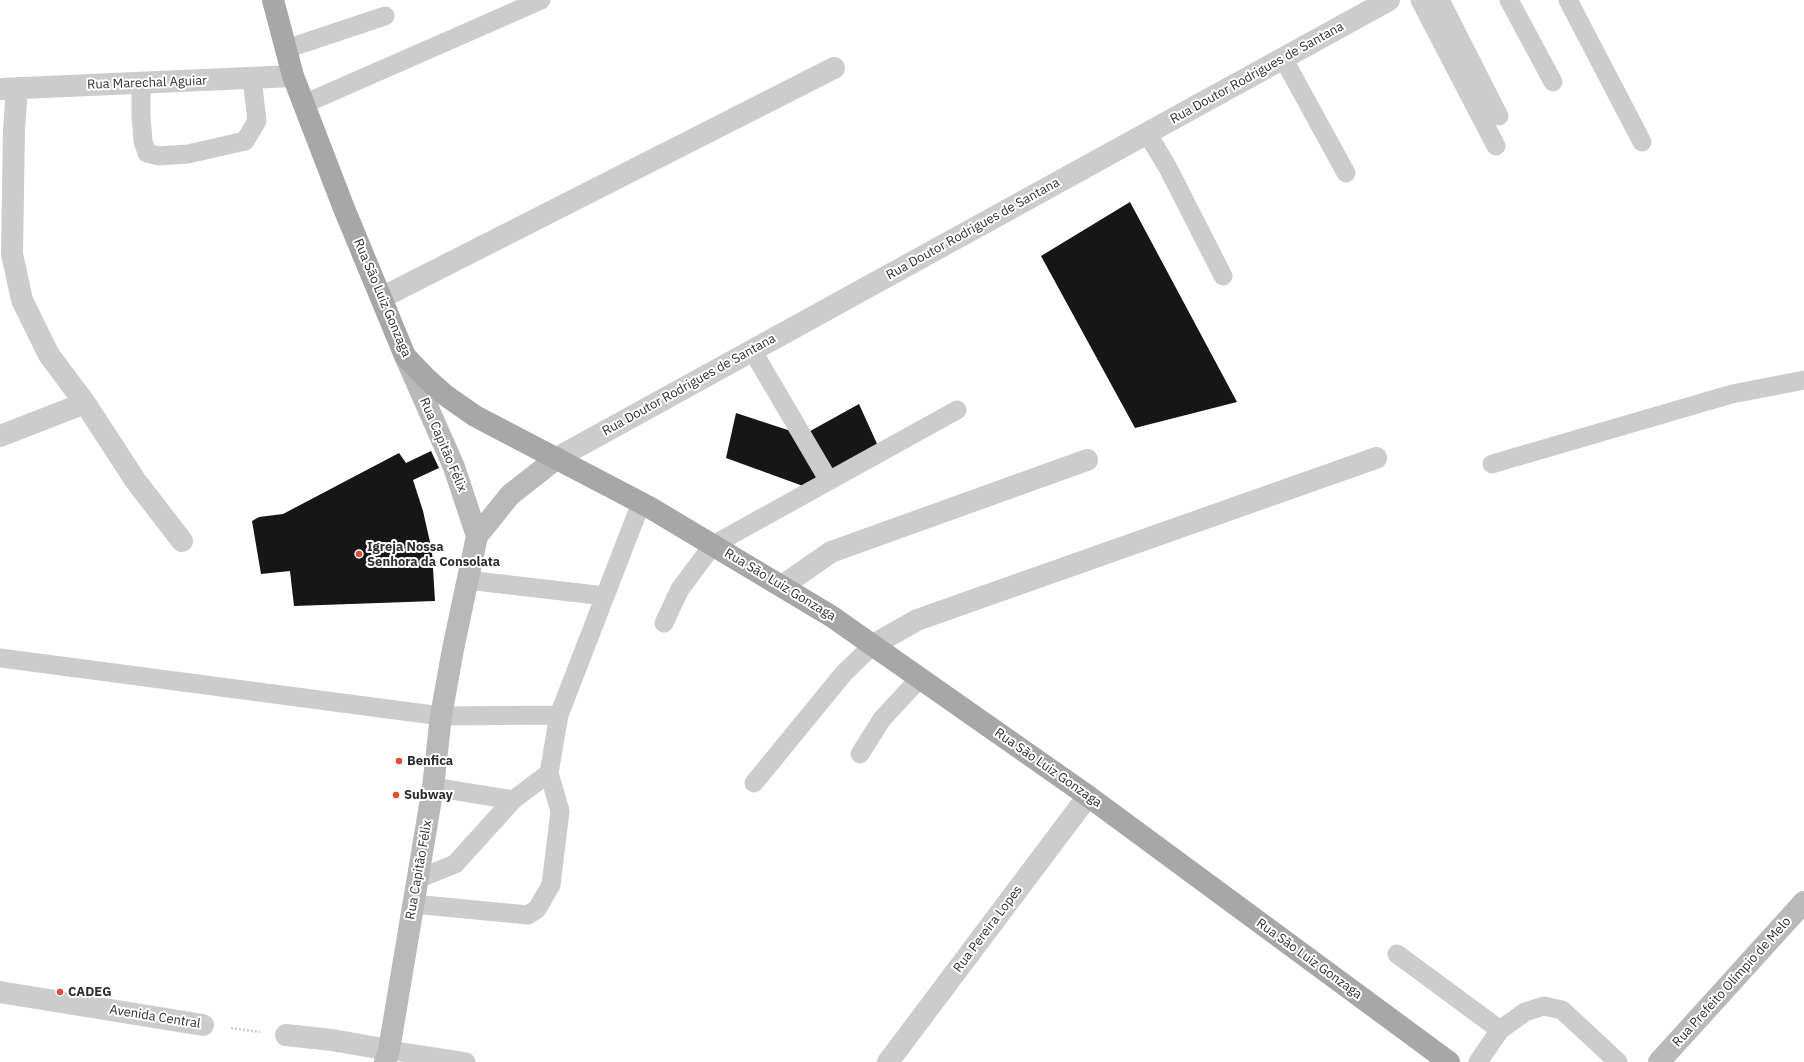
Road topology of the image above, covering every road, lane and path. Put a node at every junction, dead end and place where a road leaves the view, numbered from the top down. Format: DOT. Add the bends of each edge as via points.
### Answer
graph roads {
  1 [pos="273,0"];
  2 [pos="541,0"];
  3 [pos="1389,0"];
  4 [pos="1420,0"];
  5 [pos="1440,0"];
  6 [pos="1509,0"];
  7 [pos="1568,0"];
  8 [pos="386,16"];
  9 [pos="286,49"];
  10 [pos="1283,58"];
  11 [pos="834,68"];
  12 [pos="293,76"];
  13 [pos="252,78"];
  14 [pos="1552,82"];
  15 [pos="141,83"];
  16 [pos="8,88"];
  17 [pos="304,104"];
  18 [pos="1499,116"];
  19 [pos="1147,133"];
  20 [pos="1642,142"];
  21 [pos="1496,146"];
  22 [pos="1346,173"];
  23 [pos="1223,276"];
  24 [pos="382,298"];
  25 [pos="752,350"];
  26 [pos="405,356"];
  27 [pos="1804,380"];
  28 [pos="85,403"];
  29 [pos="957,410"];
  30 [pos="0,436"];
  31 [pos="557,458"];
  32 [pos="1376,458"];
  33 [pos="1087,460"];
  34 [pos="1492,464"];
  35 [pos="829,480"];
  36 [pos="641,503"];
  37 [pos="477,536"];
  38 [pos="182,541"];
  39 [pos="713,545"];
  40 [pos="467,580"];
  41 [pos="782,586"];
  42 [pos="605,596"];
  43 [pos="664,623"];
  44 [pos="873,645"];
  45 [pos="0,658"];
  46 [pos="920,678"];
  47 [pos="559,715"];
  48 [pos="441,716"];
  49 [pos="860,754"];
  50 [pos="550,773"];
  51 [pos="754,783"];
  52 [pos="433,787"];
  53 [pos="1088,796"];
  54 [pos="513,800"];
  55 [pos="418,879"];
  56 [pos="1804,902"];
  57 [pos="413,904"];
  58 [pos="1397,954"];
  59 [pos="0,992"];
  60 [pos="203,1025"];
  61 [pos="1500,1030"];
  62 [pos="286,1036"];
  63 [pos="387,1056"];
  64 [pos="466,1062"];
  65 [pos="888,1062"];
  66 [pos="1449,1062"];
  67 [pos="1478,1062"];
  68 [pos="1618,1062"];
  69 [pos="1659,1062"];
  1 -- 9 [label="main road, Rua São Luiz Gonzaga"];
  2 -- 17 [label="lane"];
  3 -- 10 [label="street, Rua Doutor Rodrigues de Santana"];
  4 -- 21 [label="lane"];
  5 -- 18 [label="lane"];
  6 -- 14 [label="lane"];
  7 -- 20 [label="lane"];
  8 -- 9 [label="lane"];
  9 -- 12 [label="main road, Rua São Luiz Gonzaga"];
  10 -- 19 [label="street, Rua Doutor Rodrigues de Santana"];
  10 -- 22 [label="lane"];
  11 -- 24 [label="street"];
  12 -- 13 [label="street, Rua Marechal Aguiar"];
  12 -- 17 [label="main road, Rua São Luiz Gonzaga"];
  13 -- 15 [label="street, Rua Marechal Aguiar"];
  13 -- 15 [label="lane" via="257,121 245,141 188,154 159,156 147,153 143,141"];
  15 -- 16 [label="street, Rua Marechal Aguiar"];
  16 -- 28 [label="street" via="14,129 12,254 22,300 49,355"];
  17 -- 24 [label="main road, Rua São Luiz Gonzaga"];
  19 -- 23 [label="lane" via="1168,168"];
  19 -- 25 [label="street, Rua Doutor Rodrigues de Santana"];
  24 -- 26 [label="main road, Rua São Luiz Gonzaga"];
  25 -- 31 [label="street, Rua Doutor Rodrigues de Santana"];
  25 -- 35 [label="lane"];
  26 -- 31 [label="main road, Rua São Luiz Gonzaga" via="445,395 475,416"];
  26 -- 37 [label="street, Rua Capitão Félix" via="454,467"];
  27 -- 34 [label="lane" via="1732,394"];
  28 -- 30 [label="street"];
  28 -- 38 [label="street" via="135,480"];
  29 -- 35 [label="lane"];
  31 -- 36 [label="main road, Rua São Luiz Gonzaga"];
  31 -- 37 [label="street, Rua Capitão Félix" via="510,495"];
  32 -- 44 [label="street" via="917,620"];
  33 -- 41 [label="street" via="831,552"];
  35 -- 39 [label="lane"];
  36 -- 39 [label="main road, Rua São Luiz Gonzaga"];
  36 -- 42 [label="lane"];
  37 -- 40 [label="street, Rua Capitão Félix"];
  39 -- 41 [label="main road, Rua São Luiz Gonzaga"];
  39 -- 43 [label="lane" via="680,589"];
  40 -- 42 [label="lane"];
  40 -- 48 [label="street, Rua Capitão Félix"];
  41 -- 44 [label="main road, Rua São Luiz Gonzaga"];
  42 -- 47 [label="lane"];
  44 -- 46 [label="main road, Rua São Luiz Gonzaga"];
  44 -- 51 [label="lane" via="844,673"];
  45 -- 48 [label="lane"];
  46 -- 49 [label="lane" via="882,719"];
  46 -- 53 [label="main road, Rua São Luiz Gonzaga"];
  47 -- 48 [label="lane"];
  47 -- 50 [label="lane"];
  48 -- 52 [label="street, Rua Capitão Félix"];
  50 -- 54 [label="lane"];
  50 -- 57 [label="lane" via="560,811 551,885 537,909 528,915"];
  52 -- 54 [label="lane"];
  52 -- 55 [label="street, Rua Capitão Félix"];
  53 -- 65 [label="street, Rua Pereira Lopes"];
  53 -- 66 [label="main road, Rua São Luiz Gonzaga"];
  54 -- 55 [label="lane" via="455,864"];
  55 -- 57 [label="street, Rua Capitão Félix"];
  56 -- 69 [label="street, Rua Prefeito Olímpio de Melo"];
  57 -- 63 [label="street, Rua Capitão Félix"];
  58 -- 61 [label="lane"];
  59 -- 60 [label="street, Avenida Central"];
  60 -- 62 [label="path, Avenida Central"];
  61 -- 67 [label="lane"];
  61 -- 68 [label="lane" via="1524,1012 1544,1006 1562,1010"];
  62 -- 63 [label="street" via="332,1040"];
  63 -- 64 [label="lane"];
}
